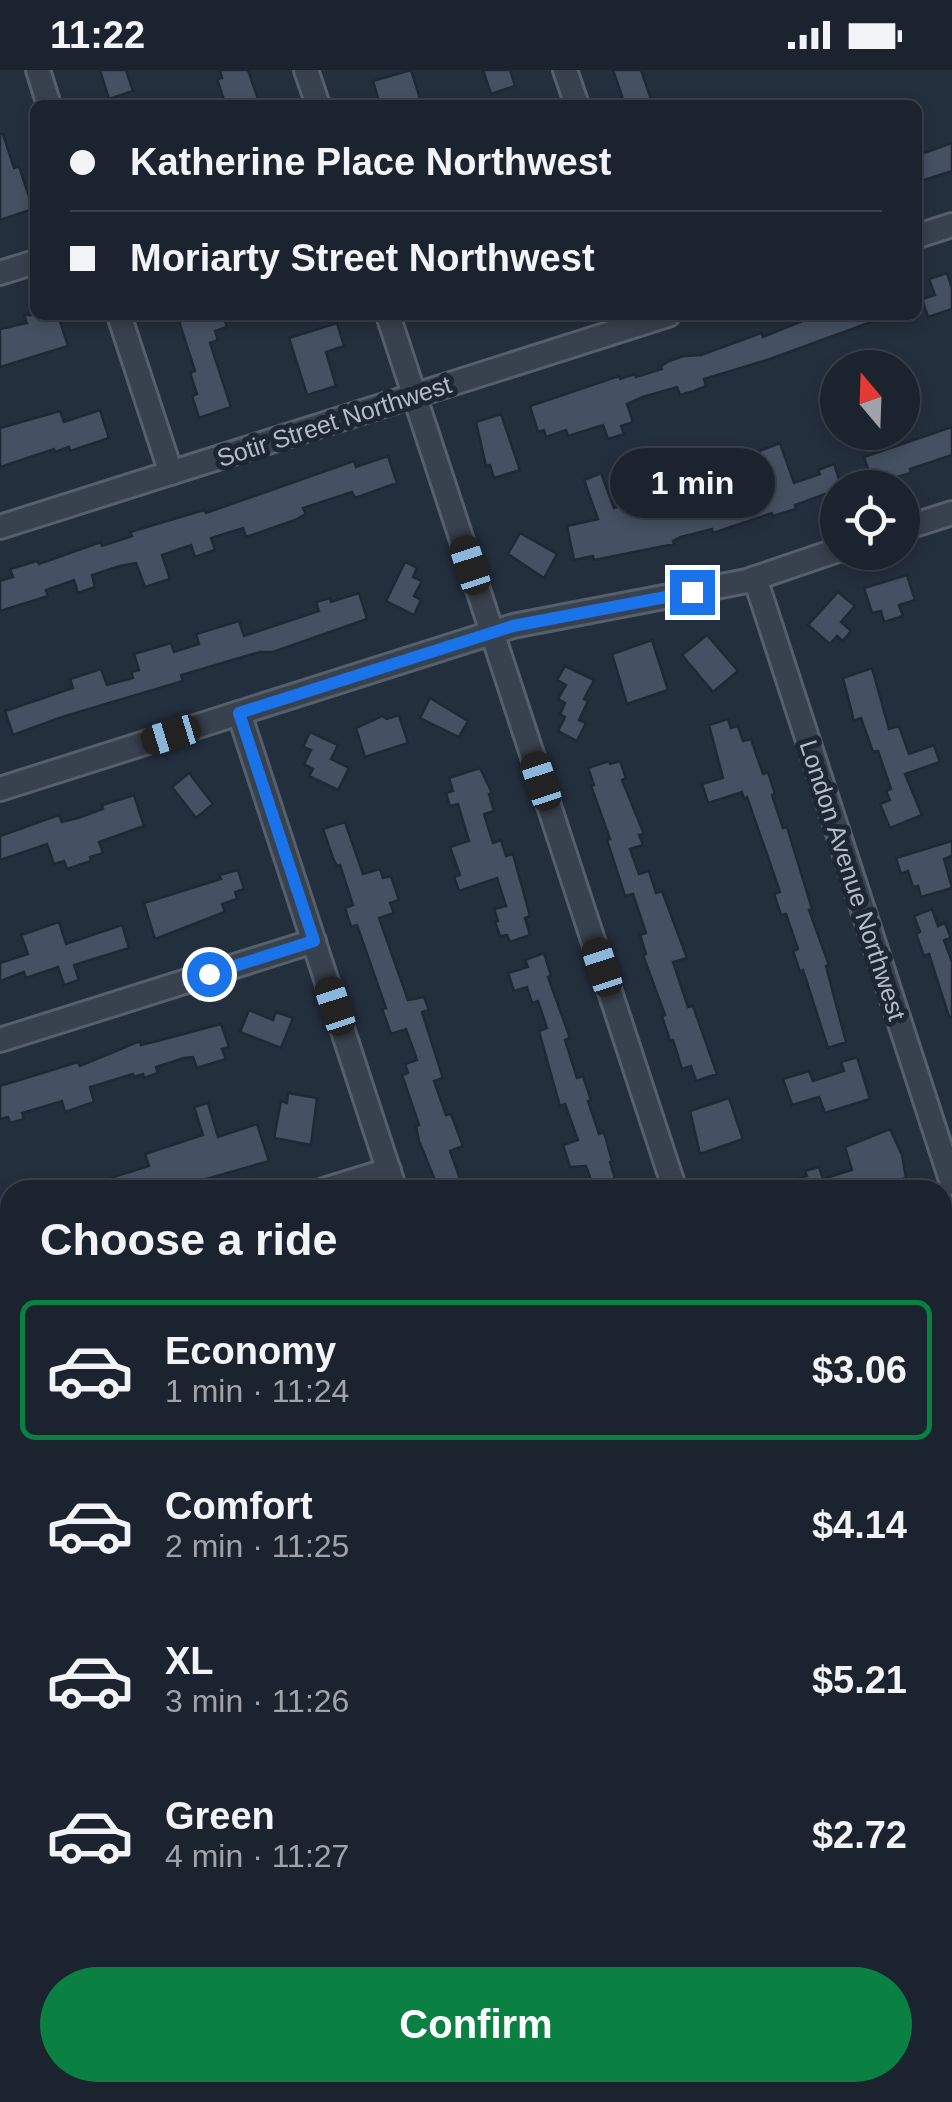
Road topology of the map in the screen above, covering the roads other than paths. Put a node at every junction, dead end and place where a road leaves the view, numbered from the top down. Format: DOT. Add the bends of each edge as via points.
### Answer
graph roads {
  1 [pos="38,70"];
  2 [pos="306,70"];
  3 [pos="565,70"];
  4 [pos="47,100"];
  5 [pos="316,100"];
  6 [pos="574,100"];
  7 [pos="952,225"];
  8 [pos="922,235"];
  9 [pos="30,264"];
  10 [pos="0,273"];
  11 [pos="121,320"];
  12 [pos="390,320"];
  13 [pos="645,320"];
  14 [pos="414,396"];
  15 [pos="171,473"];
  16 [pos="952,512"];
  17 [pos="920,523"];
  18 [pos="0,527"];
  19 [pos="820,556"];
  20 [pos="754,578"];
  21 [pos="492,632"];
  22 [pos="239,713"];
  23 [pos="0,789"];
  24 [pos="314,941"];
  25 [pos="0,1040"];
  26 [pos="392,1180"];
  27 [pos="672,1180"];
  28 [pos="951,1180"];
  1 -- 4 [label="street"];
  2 -- 5 [label="street"];
  3 -- 6 [label="street"];
  7 -- 8 [label="street"];
  9 -- 10 [label="street"];
  11 -- 15 [label="street"];
  12 -- 14 [label="street"];
  13 -- 14 [label="street, Sotir Street Northwest"];
  14 -- 15 [label="street, Sotir Street Northwest"];
  14 -- 21 [label="street"];
  15 -- 18 [label="street, Sotir Street Northwest"];
  16 -- 17 [label="street"];
  19 -- 20 [label="street"];
  20 -- 21 [label="street"];
  20 -- 28 [label="street, London Avenue Northwest"];
  21 -- 22 [label="street"];
  21 -- 27 [label="street"];
  22 -- 23 [label="street"];
  22 -- 24 [label="street"];
  24 -- 25 [label="street"];
  24 -- 26 [label="street"];
}
